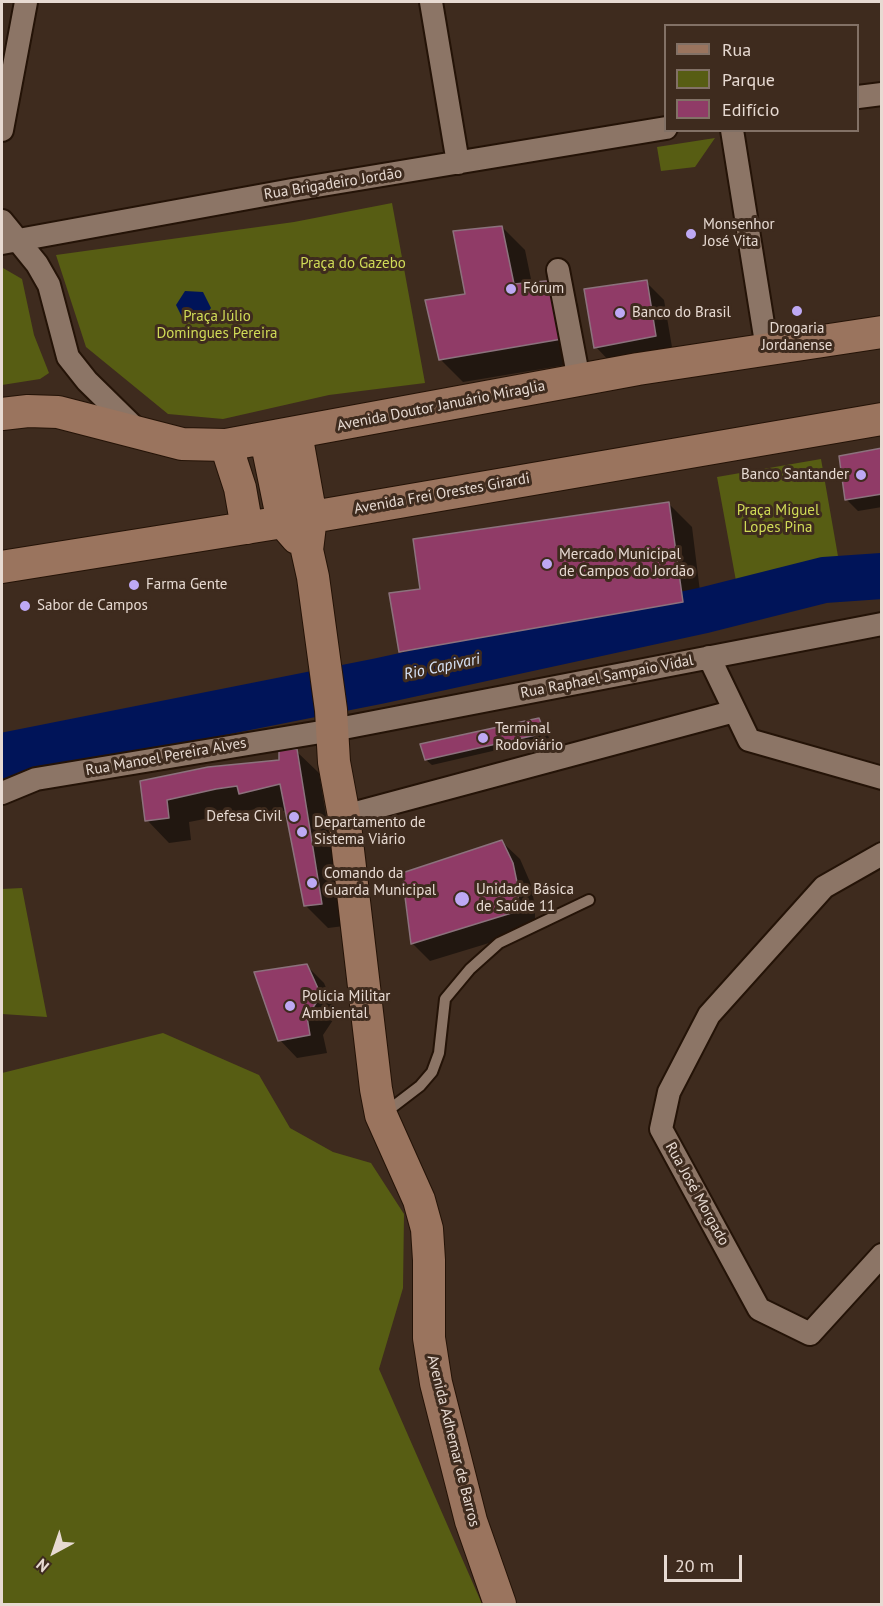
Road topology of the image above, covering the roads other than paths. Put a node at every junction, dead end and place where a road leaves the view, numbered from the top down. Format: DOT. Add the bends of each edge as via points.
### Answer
graph roads {
  1 [pos="27,2"];
  2 [pos="431,2"];
  3 [pos="882,94"];
  4 [pos="859,97"];
  5 [pos="664,128"];
  6 [pos="2,130"];
  7 [pos="732,132"];
  8 [pos="458,163"];
  9 [pos="2,221"];
  10 [pos="10,241"];
  11 [pos="558,270"];
  12 [pos="882,332"];
  13 [pos="767,349"];
  14 [pos="579,380"];
  15 [pos="2,414"];
  16 [pos="882,419"];
  17 [pos="296,433"];
  18 [pos="142,435"];
  19 [pos="266,439"];
  20 [pos="226,445"];
  21 [pos="297,519"];
  22 [pos="247,528"];
  23 [pos="2,567"];
  24 [pos="882,624"];
  25 [pos="709,657"];
  26 [pos="735,711"];
  27 [pos="332,720"];
  28 [pos="882,778"];
  29 [pos="2,793"];
  30 [pos="344,816"];
  31 [pos="882,854"];
  32 [pos="589,900"];
  33 [pos="381,1115"];
  34 [pos="882,1255"];
  35 [pos="500,1605"];
  1 -- 6 [label="street"];
  2 -- 8 [label="street"];
  3 -- 4 [label="street"];
  5 -- 8 [label="street, Rua Brigadeiro Jordão"];
  7 -- 13 [label="street"];
  8 -- 10 [label="street, Rua Brigadeiro Jordão"];
  9 -- 10 [label="street"];
  10 -- 18 [label="street" via="37,264 49,285 68,357"];
  11 -- 14 [label="street"];
  12 -- 13 [label="main road, Avenida Doutor Januário Miraglia"];
  13 -- 14 [label="main road, Avenida Doutor Januário Miraglia"];
  14 -- 17 [label="main road, Avenida Doutor Januário Miraglia"];
  15 -- 18 [label="main road, Avenida Doutor Januário Miraglia" via="58,412"];
  16 -- 21 [label="main road, Avenida Frei Orestes Girardi"];
  17 -- 19 [label="main road, Avenida Doutor Januário Miraglia"];
  17 -- 21 [label="main road"];
  18 -- 20 [label="main road, Avenida Doutor Januário Miraglia" via="182,444"];
  19 -- 20 [label="main road, Avenida Doutor Januário Miraglia"];
  19 -- 21 [label="main road"];
  20 -- 22 [label="main road" via="240,488"];
  21 -- 22 [label="main road, Avenida Frei Orestes Girardi"];
  21 -- 27 [label="main road, Avenida Adhemar de Barros" via="307,550"];
  22 -- 23 [label="main road, Avenida Frei Orestes Girardi"];
  24 -- 25 [label="street, Rua Raphael Sampaio Vidal"];
  25 -- 26 [label="street"];
  25 -- 27 [label="street, Rua Raphael Sampaio Vidal"];
  26 -- 28 [label="street" via="749,740"];
  26 -- 30 [label="street"];
  27 -- 29 [label="street, Rua Manoel Pereira Alves" via="36,779"];
  27 -- 30 [label="main road, Avenida Adhemar de Barros" via="334,762"];
  30 -- 33 [label="main road, Avenida Adhemar de Barros"];
  31 -- 34 [label="street, Rua José Morgado" via="824,887 709,1015 669,1092 661,1129 759,1309 810,1334"];
  32 -- 33 [label="lane" via="499,943 470,969 445,999 439,1053 432,1072"];
  33 -- 35 [label="main road, Avenida Adhemar de Barros" via="419,1200 427,1229 429,1338 436,1383 471,1521"];
}
